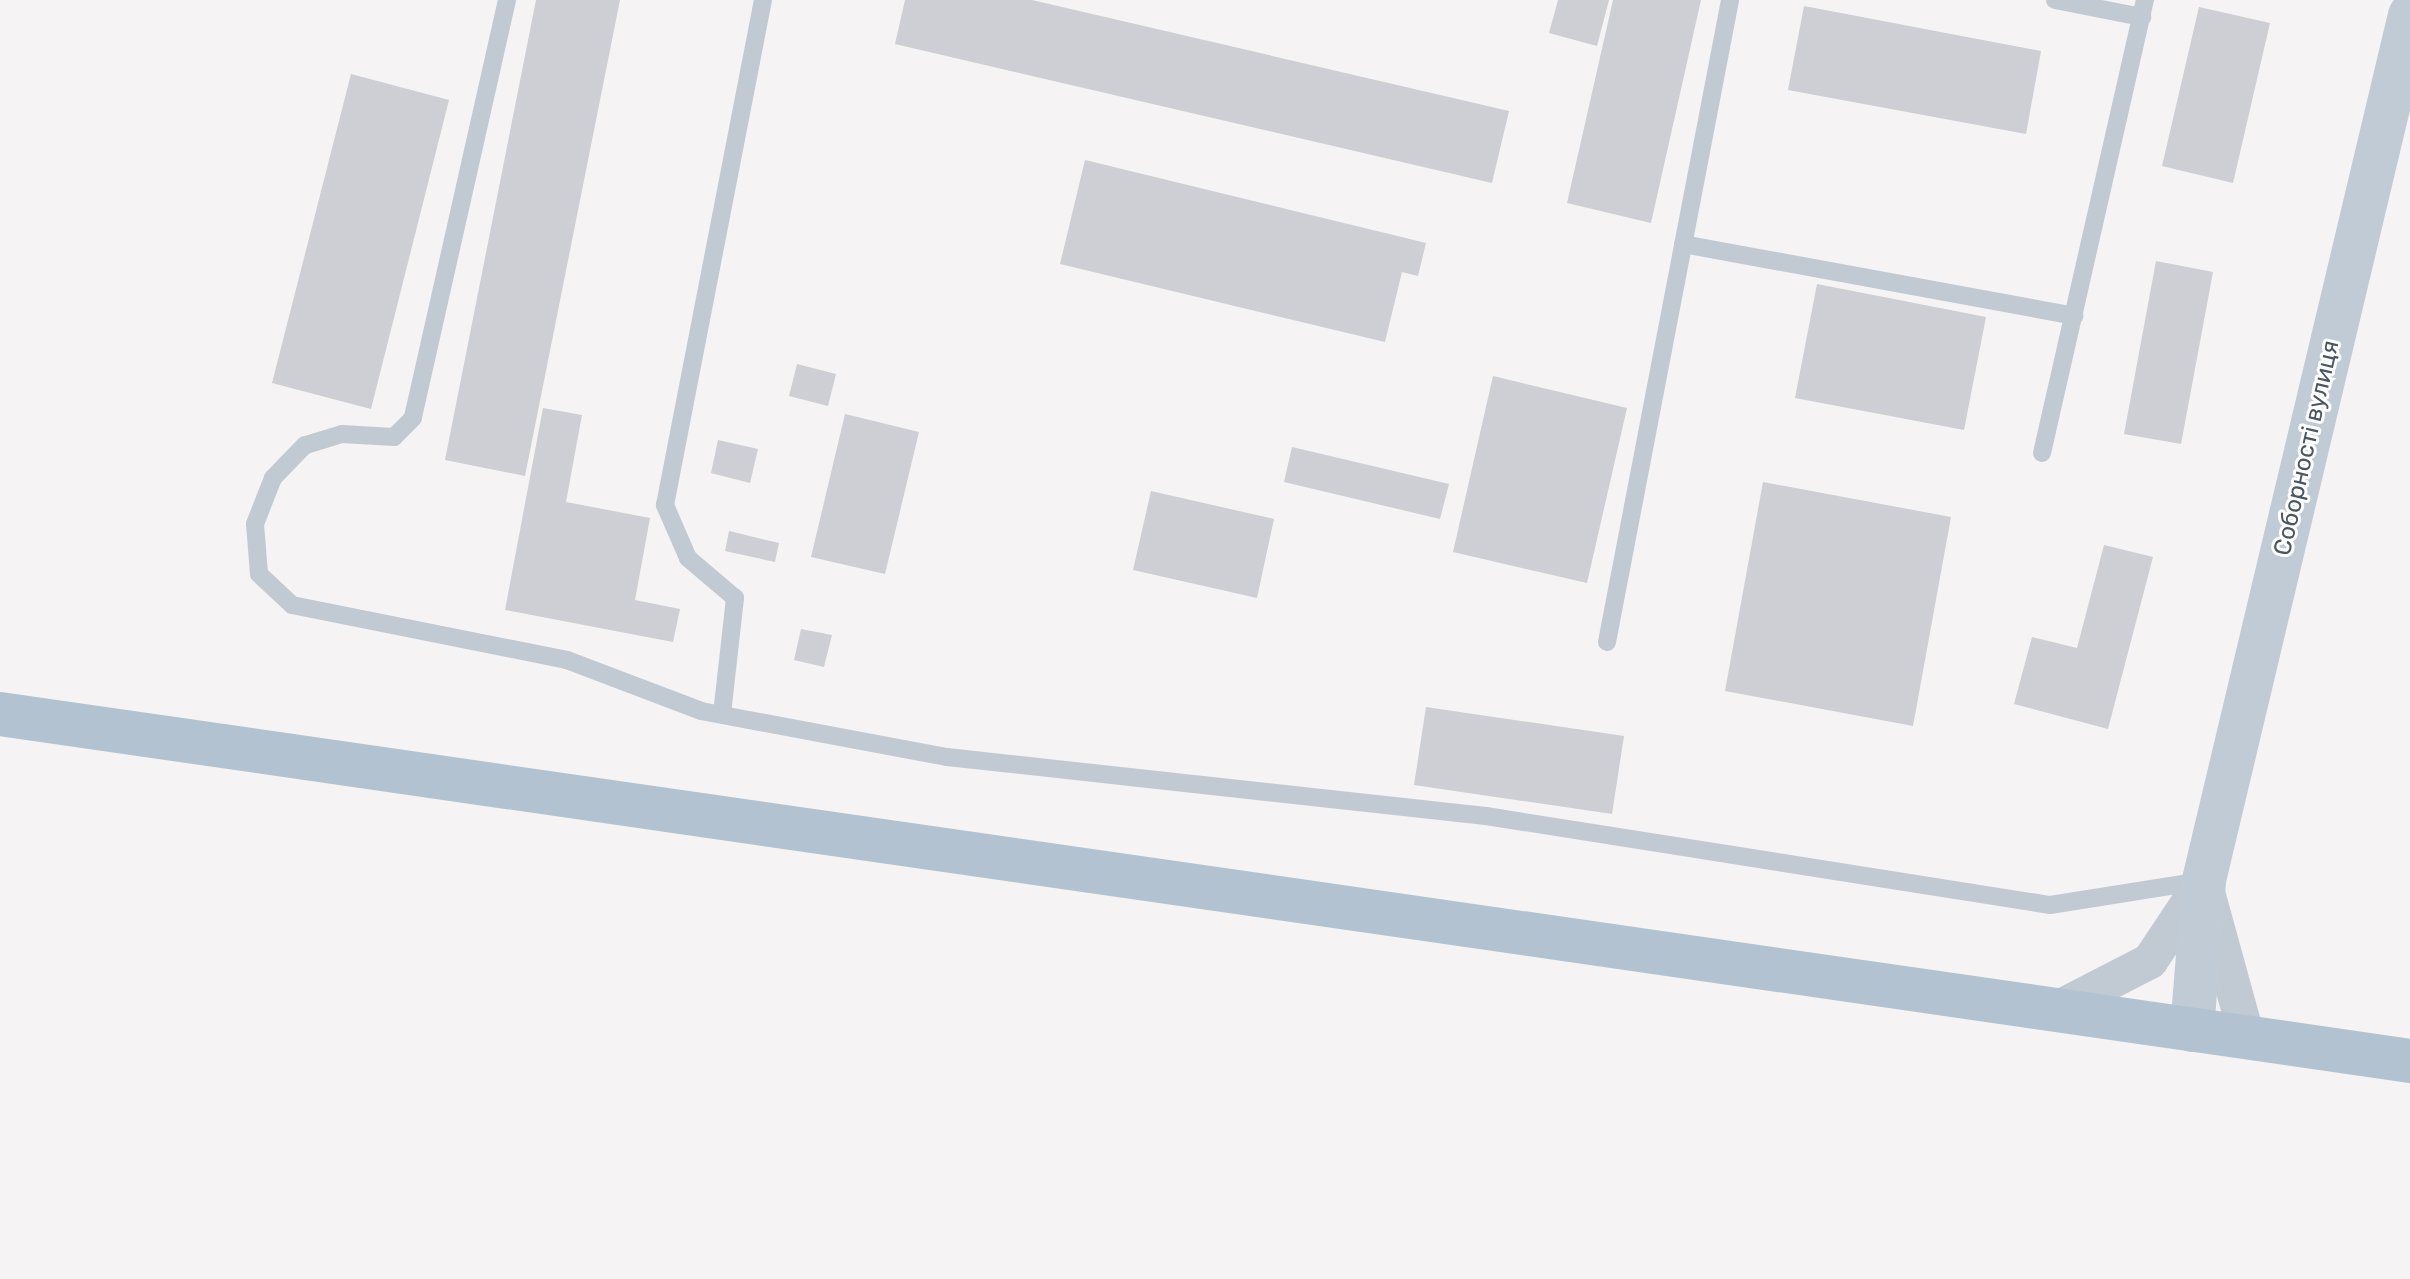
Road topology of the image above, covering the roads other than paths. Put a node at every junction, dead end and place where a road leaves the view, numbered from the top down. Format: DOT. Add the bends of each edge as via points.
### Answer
graph roads {
  1 [pos="507,0"];
  2 [pos="763,0"];
  3 [pos="1730,0"];
  4 [pos="2055,0"];
  5 [pos="2144,8"];
  6 [pos="2410,15"];
  7 [pos="1683,244"];
  8 [pos="2074,316"];
  9 [pos="2042,453"];
  10 [pos="1607,642"];
  11 [pos="722,714"];
  12 [pos="10,715"];
  13 [pos="2204,880"];
  14 [pos="2055,1010"];
  15 [pos="2192,1030"];
  16 [pos="2406,1061"];
  1 -- 11 [label="lane" via="413,418 394,437 342,434 305,445 273,478 255,524 259,574 292,605 567,660"];
  2 -- 11 [label="lane" via="665,505 688,558 735,598"];
  3 -- 7 [label="lane"];
  4 -- 5 [label="lane"];
  5 -- 8 [label="lane"];
  6 -- 13 [label="street, Соборності вулиця"];
  7 -- 8 [label="lane"];
  7 -- 10 [label="lane"];
  8 -- 9 [label="lane"];
  11 -- 13 [label="lane" via="947,757 1486,816 2050,905"];
  12 -- 14 [label="main road"];
  13 -- 14 [label="street" via="2150,961"];
  13 -- 15 [label="street, Соборності вулиця"];
  13 -- 16 [label="street" via="2247,1038"];
  14 -- 15 [label="main road"];
  15 -- 16 [label="main road"];
}
